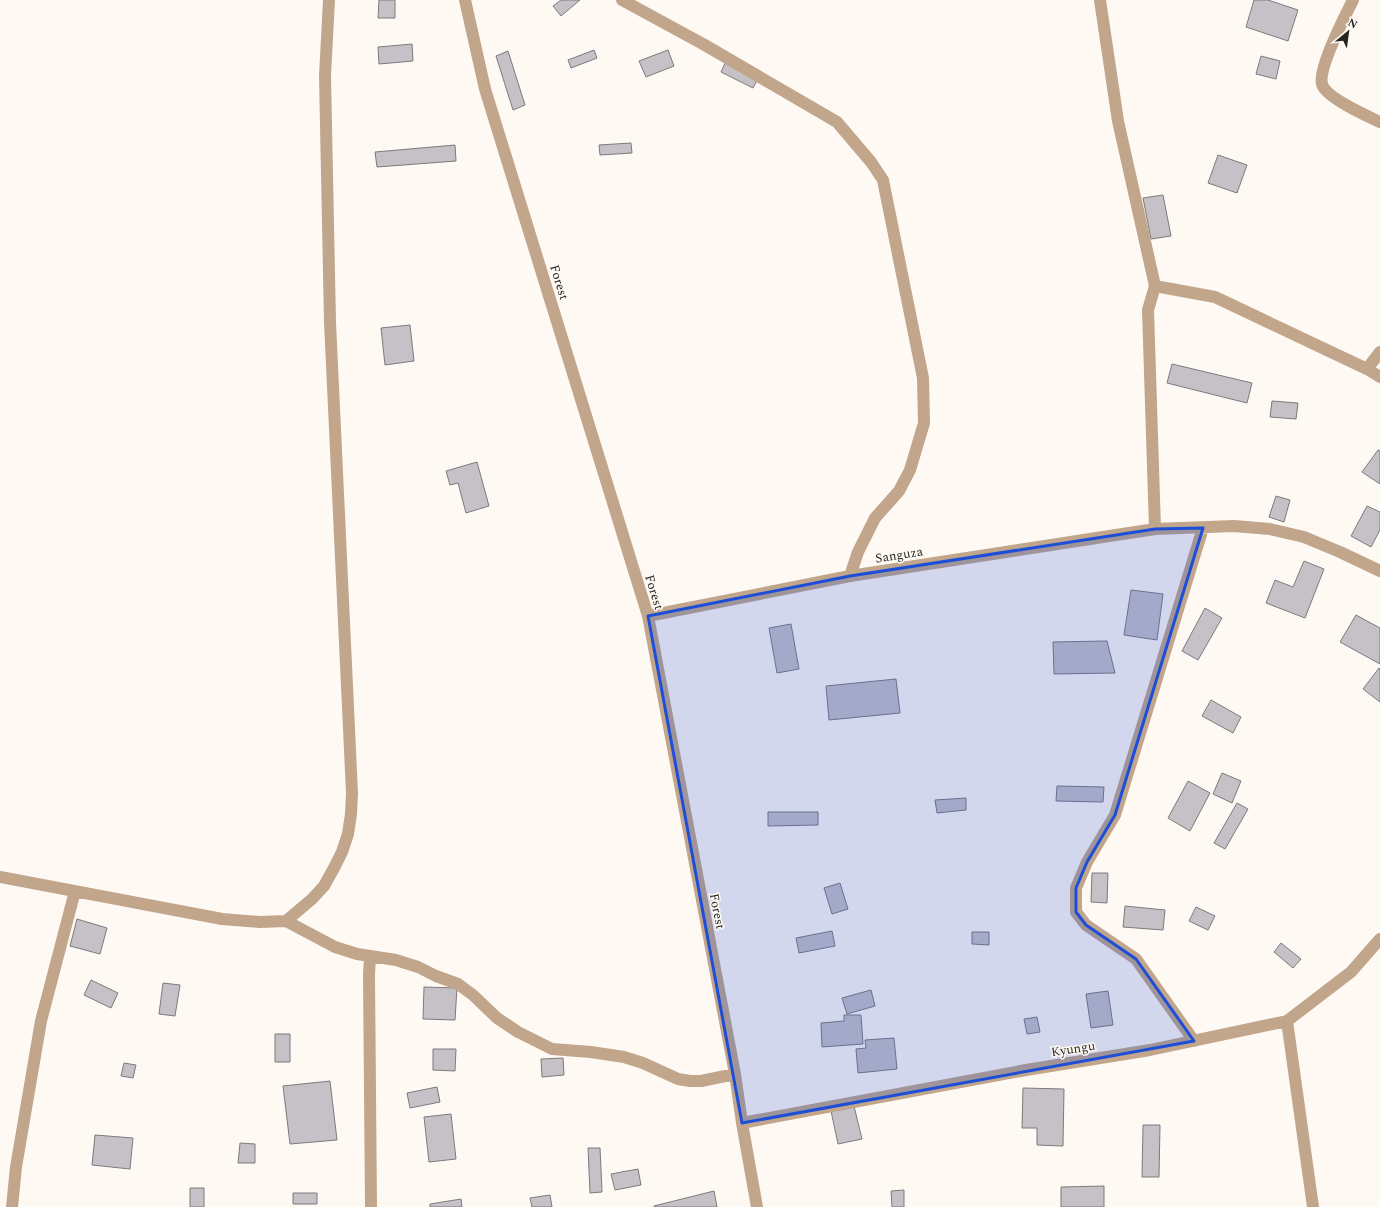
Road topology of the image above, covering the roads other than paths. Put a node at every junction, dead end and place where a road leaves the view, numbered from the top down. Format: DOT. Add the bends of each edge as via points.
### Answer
graph roads {
  1 [pos="329,0"];
  2 [pos="465,0"];
  3 [pos="622,0"];
  4 [pos="1100,0"];
  5 [pos="1353,0"];
  6 [pos="1380,122"];
  7 [pos="1155,286"];
  8 [pos="1380,352"];
  9 [pos="1367,370"];
  10 [pos="1380,377"];
  11 [pos="1203,528"];
  12 [pos="1155,529"];
  13 [pos="1380,571"];
  14 [pos="850,576"];
  15 [pos="648,616"];
  16 [pos="0,877"];
  17 [pos="75,891"];
  18 [pos="286,922"];
  19 [pos="1380,939"];
  20 [pos="370,956"];
  21 [pos="1287,1021"];
  22 [pos="1194,1040"];
  23 [pos="735,1074"];
  24 [pos="742,1123"];
  25 [pos="12,1207"];
  26 [pos="371,1207"];
  27 [pos="757,1207"];
  28 [pos="1313,1207"];
  1 -- 18 [label="street" via="325,76 330,322 352,793 348,834 342,852 324,886"];
  2 -- 15 [label="street, Forest" via="485,89"];
  3 -- 14 [label="street" via="838,122 871,162 882,180 923,378 924,423 910,470 898,492 875,518 858,552"];
  4 -- 7 [label="street" via="1118,121"];
  5 -- 6 [label="street" via="1326,61 1322,84 1328,93 1337,99"];
  7 -- 9 [label="street" via="1215,297"];
  7 -- 12 [label="street" via="1148,310"];
  8 -- 9 [label="street"];
  9 -- 10 [label="street"];
  11 -- 12 [label="street, Sanguza"];
  11 -- 13 [label="street, Sanguza" via="1234,526 1270,529 1304,537"];
  11 -- 22 [label="street" via="1115,815 1086,862 1076,888 1076,912 1086,925 1136,960"];
  12 -- 14 [label="street, Sanguza"];
  14 -- 15 [label="street, Sanguza"];
  15 -- 23 [label="street, Forest"];
  16 -- 17 [label="street"];
  17 -- 18 [label="street" via="222,919"];
  17 -- 25 [label="street" via="41,1021 16,1167"];
  18 -- 20 [label="street" via="335,947"];
  19 -- 21 [label="street, Kyungu" via="1351,972"];
  20 -- 23 [label="street" via="396,960 458,984 497,1018 552,1049 624,1057 678,1079 690,1081"];
  20 -- 26 [label="street"];
  21 -- 22 [label="street, Kyungu"];
  21 -- 28 [label="street"];
  22 -- 24 [label="street, Kyungu"];
  23 -- 24 [label="street, Forest"];
  24 -- 27 [label="street, Forest"];
}
